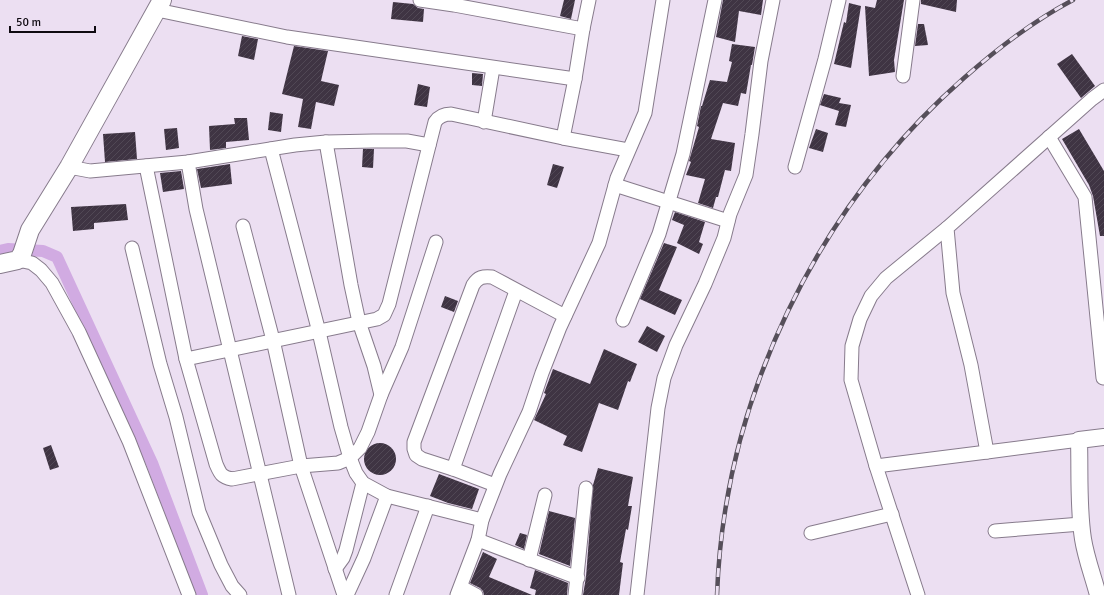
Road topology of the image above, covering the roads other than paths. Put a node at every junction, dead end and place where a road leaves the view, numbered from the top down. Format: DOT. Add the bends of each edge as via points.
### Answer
graph roads {
  1 [pos="420,0"];
  2 [pos="589,0"];
  3 [pos="663,0"];
  4 [pos="715,0"];
  5 [pos="773,0"];
  6 [pos="839,0"];
  7 [pos="913,0"];
  8 [pos="159,5"];
  9 [pos="583,30"];
  10 [pos="493,68"];
  11 [pos="903,76"];
  12 [pos="576,78"];
  13 [pos="1104,90"];
  14 [pos="484,122"];
  15 [pos="1049,137"];
  16 [pos="563,138"];
  17 [pos="326,142"];
  18 [pos="429,145"];
  19 [pos="271,149"];
  20 [pos="628,150"];
  21 [pos="188,162"];
  22 [pos="146,166"];
  23 [pos="69,167"];
  24 [pos="795,167"];
  25 [pos="615,185"];
  26 [pos="668,202"];
  27 [pos="728,221"];
  28 [pos="243,226"];
  29 [pos="947,228"];
  30 [pos="436,242"];
  31 [pos="132,248"];
  32 [pos="22,253"];
  33 [pos="0,264"];
  34 [pos="516,291"];
  35 [pos="565,316"];
  36 [pos="623,320"];
  37 [pos="359,322"];
  38 [pos="319,332"];
  39 [pos="273,340"];
  40 [pos="229,350"];
  41 [pos="186,359"];
  42 [pos="1103,378"];
  43 [pos="381,395"];
  44 [pos="1104,437"];
  45 [pos="1079,440"];
  46 [pos="987,452"];
  47 [pos="350,458"];
  48 [pos="301,466"];
  49 [pos="876,466"];
  50 [pos="453,469"];
  51 [pos="260,474"];
  52 [pos="363,483"];
  53 [pos="495,485"];
  54 [pos="586,488"];
  55 [pos="545,495"];
  56 [pos="387,496"];
  57 [pos="428,506"];
  58 [pos="892,514"];
  59 [pos="482,520"];
  60 [pos="1081,524"];
  61 [pos="995,531"];
  62 [pos="811,533"];
  63 [pos="478,540"];
  64 [pos="529,560"];
  65 [pos="335,569"];
  66 [pos="578,578"];
  67 [pos="459,591"];
  68 [pos="189,595"];
  69 [pos="240,595"];
  70 [pos="289,595"];
  71 [pos="345,595"];
  72 [pos="396,595"];
  73 [pos="476,595"];
  74 [pos="575,595"];
  75 [pos="637,595"];
  76 [pos="918,595"];
  77 [pos="1098,595"];
  1 -- 9 [label="street"];
  2 -- 9 [label="street"];
  3 -- 20 [label="street" via="644,113"];
  4 -- 26 [label="street" via="683,154"];
  5 -- 27 [label="street" via="761,61 746,175"];
  6 -- 24 [label="street" via="826,59"];
  7 -- 11 [label="street"];
  8 -- 10 [label="street" via="191,18 287,37"];
  8 -- 23 [label="main road"];
  9 -- 12 [label="street"];
  10 -- 12 [label="street"];
  10 -- 14 [label="street"];
  12 -- 16 [label="street"];
  13 -- 15 [label="street"];
  14 -- 16 [label="street"];
  14 -- 18 [label="street" via="451,114 443,115 435,122"];
  15 -- 29 [label="street"];
  15 -- 42 [label="street" via="1085,197"];
  16 -- 20 [label="street"];
  17 -- 18 [label="street" via="400,141"];
  17 -- 19 [label="street"];
  17 -- 37 [label="street"];
  18 -- 37 [label="street" via="389,304 380,318"];
  19 -- 21 [label="street"];
  19 -- 38 [label="street"];
  20 -- 25 [label="street"];
  21 -- 22 [label="street"];
  21 -- 40 [label="street" via="196,209"];
  22 -- 23 [label="street" via="90,171"];
  22 -- 41 [label="street"];
  23 -- 32 [label="main road" via="30,230"];
  25 -- 26 [label="street"];
  25 -- 35 [label="street" via="599,243"];
  26 -- 27 [label="street"];
  26 -- 36 [label="street" via="659,234"];
  27 -- 75 [label="street" via="724,238 664,378 658,408"];
  28 -- 39 [label="street"];
  29 -- 46 [label="street" via="953,293 971,365"];
  29 -- 49 [label="street" via="886,278 871,296 860,319 852,346 851,380"];
  30 -- 43 [label="street" via="402,347"];
  31 -- 69 [label="street" via="199,512 221,565"];
  32 -- 33 [label="main road"];
  32 -- 68 [label="street" via="52,283 79,332 129,441"];
  34 -- 35 [label="street"];
  34 -- 50 [label="street"];
  34 -- 50 [label="street" via="492,277 484,276 476,280 414,442 416,455"];
  35 -- 53 [label="street" via="528,412"];
  37 -- 38 [label="street"];
  37 -- 43 [label="street"];
  38 -- 39 [label="street"];
  38 -- 47 [label="street"];
  39 -- 40 [label="street"];
  39 -- 48 [label="street"];
  40 -- 41 [label="street"];
  40 -- 51 [label="street"];
  41 -- 51 [label="street" via="221,474 232,479"];
  43 -- 47 [label="street" via="368,432 360,448"];
  44 -- 45 [label="street"];
  45 -- 46 [label="street"];
  45 -- 60 [label="street"];
  46 -- 49 [label="street"];
  47 -- 48 [label="street" via="329,464"];
  47 -- 52 [label="street"];
  48 -- 51 [label="street"];
  48 -- 65 [label="street"];
  49 -- 58 [label="street"];
  50 -- 53 [label="street"];
  51 -- 70 [label="street"];
  52 -- 56 [label="street"];
  52 -- 65 [label="street" via="346,550"];
  53 -- 59 [label="street"];
  54 -- 66 [label="street"];
  55 -- 64 [label="street"];
  56 -- 57 [label="street"];
  56 -- 71 [label="street" via="364,558"];
  57 -- 59 [label="street"];
  57 -- 72 [label="street"];
  58 -- 62 [label="street"];
  58 -- 76 [label="street"];
  59 -- 63 [label="street"];
  60 -- 61 [label="street"];
  60 -- 77 [label="street" via="1085,552"];
  63 -- 64 [label="street"];
  63 -- 67 [label="street"];
  64 -- 66 [label="street"];
  65 -- 71 [label="street"];
  66 -- 74 [label="street"];
  67 -- 73 [label="street"];
}
